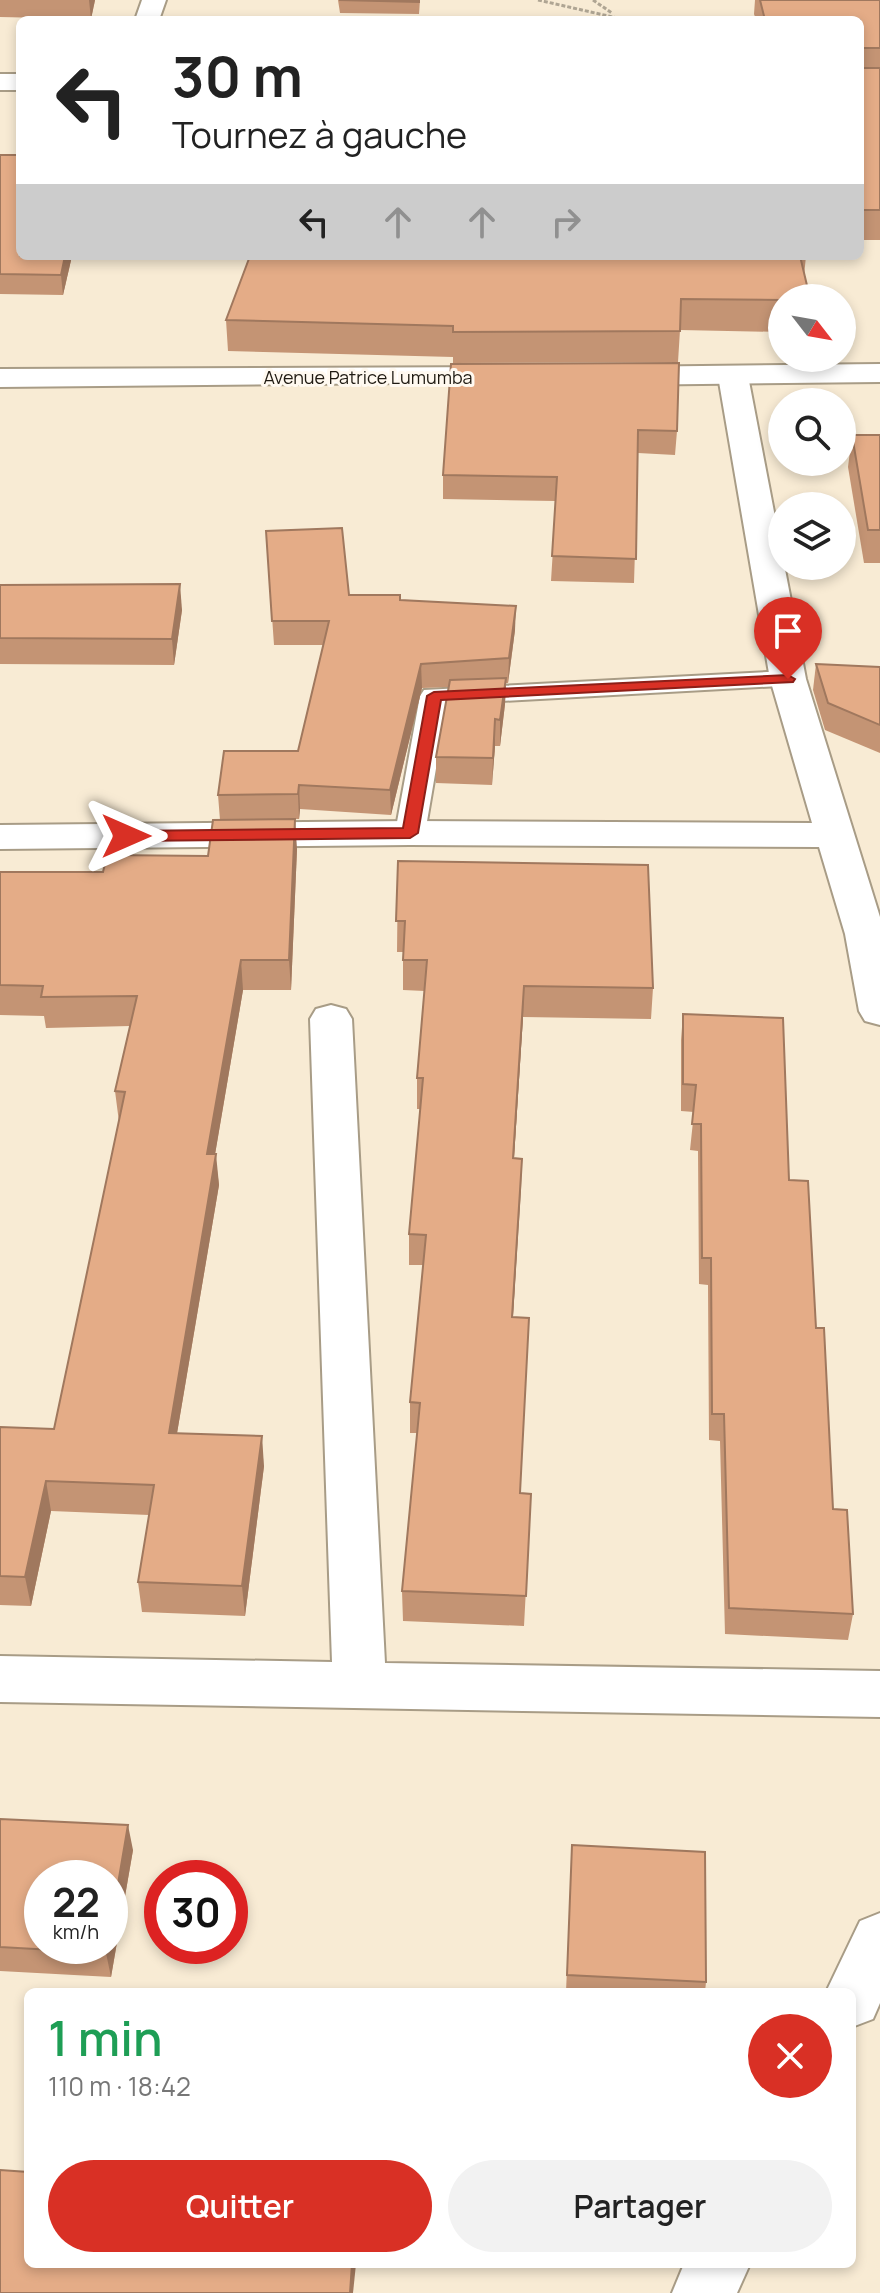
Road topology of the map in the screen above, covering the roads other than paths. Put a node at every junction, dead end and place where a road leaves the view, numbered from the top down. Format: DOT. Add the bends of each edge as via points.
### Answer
graph roads {
  1 [pos="880,373"];
  2 [pos="544,376"];
  3 [pos="591,376"];
  4 [pos="733,376"];
  5 [pos="0,378"];
  6 [pos="788,679"];
  7 [pos="410,833"];
  8 [pos="833,835"];
  9 [pos="0,837"];
  10 [pos="873,936"];
  11 [pos="880,1011"];
  12 [pos="331,1019"];
  13 [pos="0,1679"];
  14 [pos="359,1684"];
  15 [pos="880,1694"];
  16 [pos="880,1940"];
  17 [pos="856,1991"];
  18 [pos="716,2268"];
  19 [pos="704,2293"];
  1 -- 4 [label="street"];
  2 -- 5 [label="street, Avenue Patrice Lumumba"];
  3 -- 4 [label="street"];
  4 -- 6 [label="street"];
  6 -- 7 [label="lane" via="434,696"];
  6 -- 8 [label="street"];
  7 -- 8 [label="street"];
  7 -- 9 [label="street"];
  8 -- 10 [label="street"];
  10 -- 11 [label="street"];
  12 -- 14 [label="street"];
  13 -- 14 [label="street"];
  14 -- 15 [label="street"];
  16 -- 17 [label="street"];
  18 -- 19 [label="street"];
}
